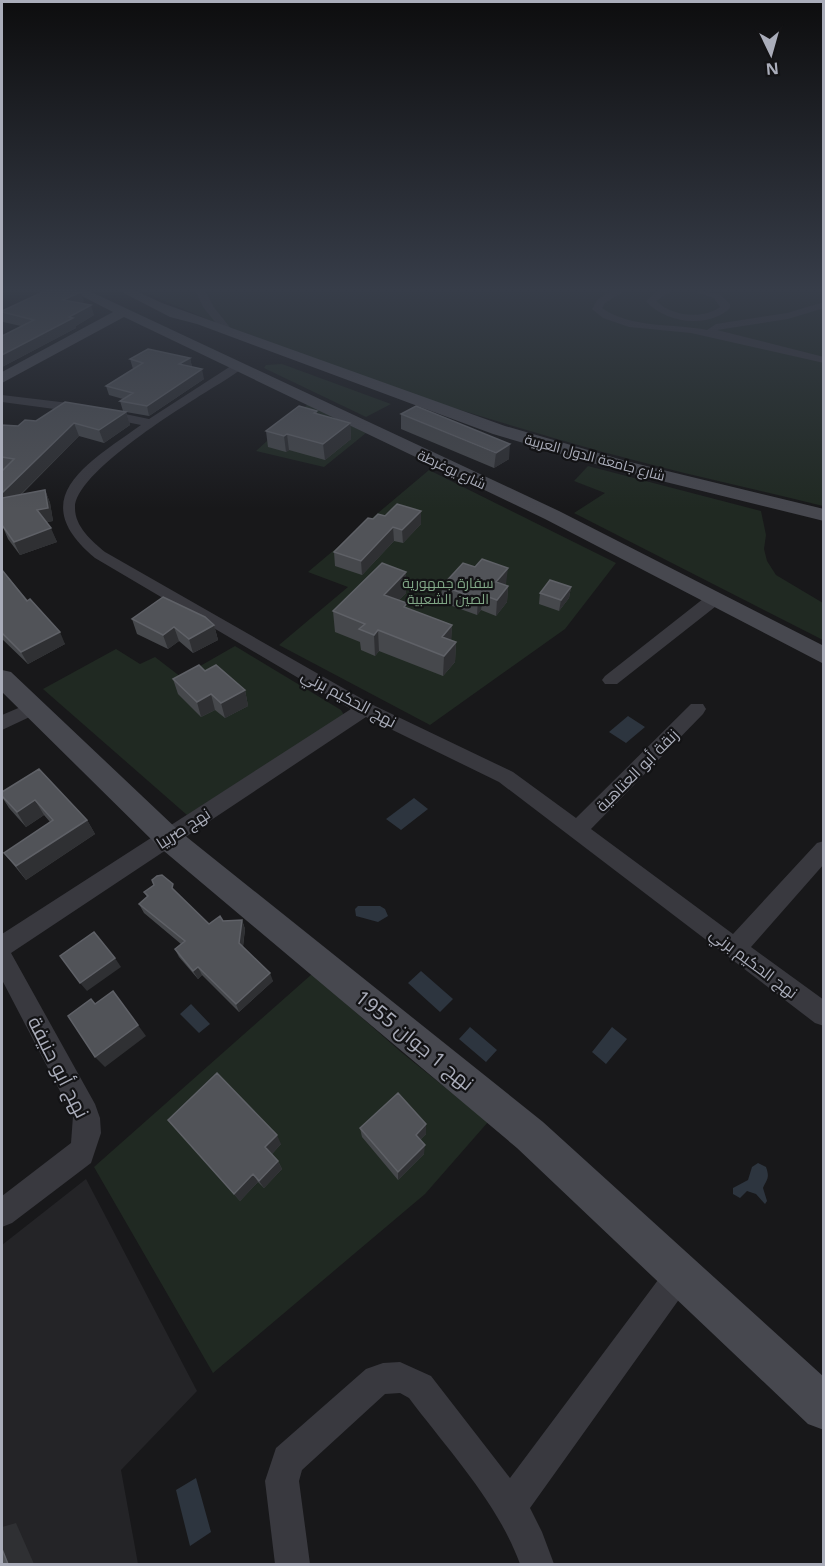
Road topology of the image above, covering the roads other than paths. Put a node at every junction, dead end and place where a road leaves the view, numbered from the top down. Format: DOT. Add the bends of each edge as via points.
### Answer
graph roads {
  1 [pos="29,363"];
  2 [pos="232,363"];
  3 [pos="249,363"];
  4 [pos="304,363"];
  5 [pos="238,366"];
  6 [pos="2,378"];
  7 [pos="2,398"];
  8 [pos="152,423"];
  9 [pos="824,515"];
  10 [pos="714,599"];
  11 [pos="824,656"];
  12 [pos="2,678"];
  13 [pos="611,680"];
  14 [pos="365,709"];
  15 [pos="697,710"];
  16 [pos="16,716"];
  17 [pos="577,830"];
  18 [pos="168,838"];
  19 [pos="824,849"];
  20 [pos="2,946"];
  21 [pos="735,948"];
  22 [pos="2,958"];
  23 [pos="824,1015"];
  24 [pos="2,1214"];
  25 [pos="680,1274"];
  26 [pos="824,1408"];
  27 [pos="509,1508"];
  28 [pos="292,1564"];
  29 [pos="537,1564"];
  1 -- 6 [label="street"];
  2 -- 5 [label="street, شارع يوغرطة"];
  3 -- 5 [label="street"];
  4 -- 9 [label="street, شارع جامعة الدول العربية" via="588,456"];
  5 -- 8 [label="street, نهج الحكيم برني"];
  5 -- 10 [label="street, شارع يوغرطة" via="552,516"];
  7 -- 8 [label="street"];
  8 -- 14 [label="street, نهج الحكيم برني" via="78,483 69,497 67,510 76,531 100,555"];
  10 -- 11 [label="street, شارع يوغرطة"];
  10 -- 13 [label="street"];
  12 -- 16 [label="street, نهج 1 جوان 1955"];
  14 -- 17 [label="street, نهج الحكيم برني" via="506,777"];
  14 -- 18 [label="street, نهج صربيا"];
  15 -- 17 [label="street, زنقة أبو العتاهية"];
  16 -- 18 [label="street, نهج 1 جوان 1955"];
  17 -- 21 [label="street, نهج الحكيم برني"];
  18 -- 20 [label="street, نهج صربيا"];
  18 -- 25 [label="street, نهج 1 جوان 1955" via="530,1135"];
  19 -- 21 [label="street"];
  21 -- 23 [label="street, نهج الحكيم برني"];
  22 -- 24 [label="street, نهج أبو حنيفة" via="86,1113 89,1126 81,1153"];
  25 -- 26 [label="street, نهج 1 جوان 1955"];
  25 -- 27 [label="street"];
  27 -- 28 [label="street" via="420,1387 408,1379 392,1376 377,1380 288,1460 282,1481"];
  27 -- 29 [label="street" via="535,1553"];
}
